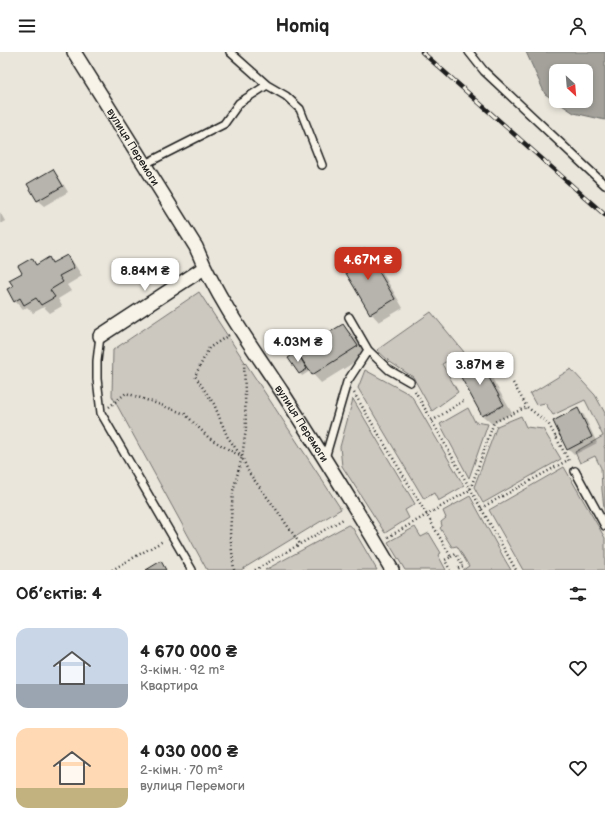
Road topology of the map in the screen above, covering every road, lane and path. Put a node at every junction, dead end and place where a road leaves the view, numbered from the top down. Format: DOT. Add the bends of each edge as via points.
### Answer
graph roads {
  1 [pos="74,52"];
  2 [pos="230,52"];
  3 [pos="469,52"];
  4 [pos="267,85"];
  5 [pos="145,164"];
  6 [pos="322,165"];
  7 [pos="605,184"];
  8 [pos="204,268"];
  9 [pos="349,317"];
  10 [pos="240,328"];
  11 [pos="100,336"];
  12 [pos="250,344"];
  13 [pos="368,350"];
  14 [pos="348,382"];
  15 [pos="410,382"];
  16 [pos="513,383"];
  17 [pos="463,402"];
  18 [pos="527,407"];
  19 [pos="101,413"];
  20 [pos="432,421"];
  21 [pos="560,435"];
  22 [pos="556,438"];
  23 [pos="242,457"];
  24 [pos="325,458"];
  25 [pos="574,471"];
  26 [pos="470,490"];
  27 [pos="481,508"];
  28 [pos="358,511"];
  29 [pos="427,515"];
  30 [pos="605,526"];
  31 [pos="172,535"];
  32 [pos="377,543"];
  33 [pos="300,544"];
  34 [pos="451,557"];
  35 [pos="112,570"];
  36 [pos="192,570"];
  37 [pos="234,570"];
  38 [pos="255,570"];
  39 [pos="392,570"];
  40 [pos="450,570"];
  41 [pos="457,570"];
  42 [pos="516,570"];
  1 -- 5 [label="street, вулиця Перемоги"];
  2 -- 4 [label="lane"];
  3 -- 7 [label="lane" via="484,70"];
  4 -- 5 [label="lane" via="239,103 224,124"];
  4 -- 6 [label="lane" via="286,96 300,109"];
  5 -- 8 [label="street, вулиця Перемоги" via="196,246"];
  8 -- 10 [label="street, вулиця Перемоги"];
  8 -- 11 [label="street"];
  9 -- 13 [label="lane"];
  10 -- 12 [label="street, вулиця Перемоги"];
  10 -- 23 [label="path" via="209,348 195,376 214,404 227,436"];
  11 -- 19 [label="lane" via="97,361"];
  12 -- 23 [label="path" via="244,349 246,429"];
  12 -- 24 [label="street, вулиця Перемоги"];
  13 -- 14 [label="lane"];
  13 -- 15 [label="lane" via="390,370"];
  14 -- 24 [label="lane"];
  14 -- 29 [label="path"];
  15 -- 20 [label="path"];
  16 -- 18 [label="path"];
  17 -- 20 [label="path"];
  18 -- 22 [label="path" via="548,423"];
  18 -- 26 [label="path" via="494,422"];
  19 -- 23 [label="path" via="126,394 140,398 184,414 209,438"];
  19 -- 31 [label="lane"];
  20 -- 26 [label="path"];
  21 -- 22 [label="path"];
  22 -- 27 [label="path" via="568,460"];
  23 -- 33 [label="path" via="249,473"];
  23 -- 37 [label="path" via="234,491 230,533"];
  24 -- 28 [label="street, вулиця Перемоги"];
  25 -- 30 [label="lane"];
  26 -- 27 [label="path"];
  26 -- 29 [label="path"];
  27 -- 42 [label="path"];
  28 -- 32 [label="street, вулиця Перемоги"];
  28 -- 33 [label="path"];
  29 -- 32 [label="path"];
  29 -- 34 [label="path"];
  31 -- 35 [label="path"];
  31 -- 36 [label="lane"];
  32 -- 39 [label="street, вулиця Перемоги"];
  33 -- 38 [label="path"];
  34 -- 40 [label="path" via="445,560"];
  34 -- 41 [label="path" via="456,554 463,566"];
}
